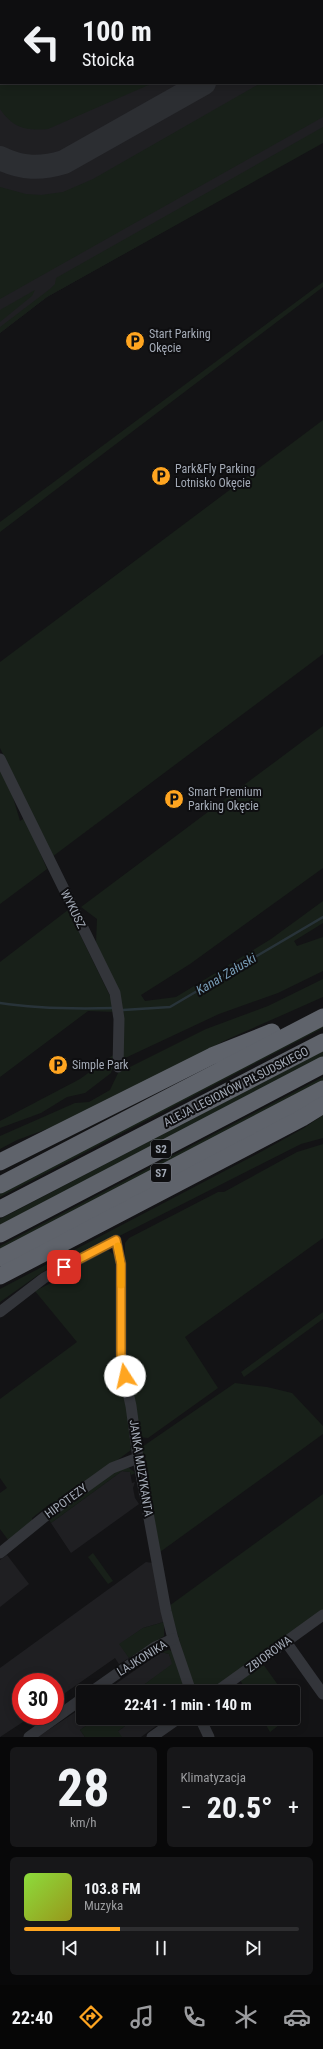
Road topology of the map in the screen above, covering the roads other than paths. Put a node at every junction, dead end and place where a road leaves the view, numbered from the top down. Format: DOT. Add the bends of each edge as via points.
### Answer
graph roads {
  1 [pos="0,759"];
  2 [pos="323,1016"];
  3 [pos="323,1042"];
  4 [pos="323,1065"];
  5 [pos="118,1067"];
  6 [pos="323,1089"];
  7 [pos="323,1105"];
  8 [pos="0,1162"];
  9 [pos="0,1185"];
  10 [pos="0,1209"];
  11 [pos="0,1234"];
  12 [pos="0,1258"];
  13 [pos="0,1276"];
  14 [pos="0,1312"];
  15 [pos="138,1458"];
  16 [pos="0,1553"];
  17 [pos="323,1615"];
  18 [pos="173,1639"];
  19 [pos="286,1642"];
  20 [pos="102,1685"];
  21 [pos="189,1685"];
  22 [pos="226,1685"];
  23 [pos="323,1694"];
  24 [pos="76,1703"];
  25 [pos="169,1725"];
  26 [pos="203,1725"];
  27 [pos="29,1737"];
  28 [pos="152,1737"];
  29 [pos="209,1737"];
  1 -- 5 [label="street, WYKUSZ" via="115,993 119,1019"];
  2 -- 8 [label="highway" via="274,1031 212,1056"];
  2 -- 9 [label="highway"];
  3 -- 10 [label="highway, ALEJA LEGIONÓW PIŁSUDSKIEGO / S2"];
  4 -- 11 [label="highway, ALEJA LEGIONÓW PIŁSUDSKIEGO / S2"];
  6 -- 12 [label="highway, S7"];
  7 -- 13 [label="highway"];
  14 -- 15 [label="street, JANKA MUZYKANTA" via="44,1278 116,1240 121,1264 121,1361 131,1406"];
  15 -- 16 [label="street, HIPOTEZY" via="112,1468 48,1514"];
  15 -- 18 [label="street, JANKA MUZYKANTA"];
  17 -- 19 [label="street, ZBIOROWA"];
  18 -- 20 [label="street, LAJKONIKA" via="155,1647"];
  18 -- 21 [label="street, JANKA MUZYKANTA"];
  19 -- 22 [label="street, ZBIOROWA"];
  19 -- 23 [label="street"];
  24 -- 27 [label="street"];
  25 -- 28 [label="street"];
  26 -- 29 [label="street"];
}
